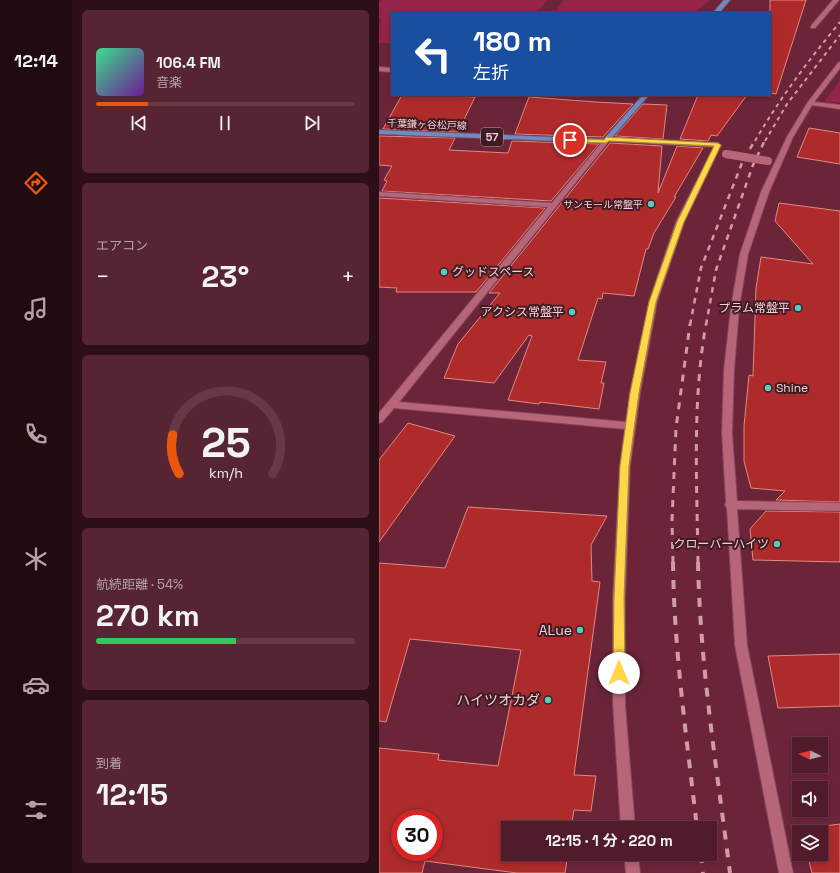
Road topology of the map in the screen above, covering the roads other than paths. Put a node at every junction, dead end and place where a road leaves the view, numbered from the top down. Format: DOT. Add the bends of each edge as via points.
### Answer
graph roads {
  1 [pos="727,0"];
  2 [pos="836,0"];
  3 [pos="717,12"];
  4 [pos="813,27"];
  5 [pos="840,64"];
  6 [pos="379,69"];
  7 [pos="391,70"];
  8 [pos="644,96"];
  9 [pos="810,103"];
  10 [pos="840,107"];
  11 [pos="379,132"];
  12 [pos="607,140"];
  13 [pos="727,154"];
  14 [pos="768,162"];
  15 [pos="379,194"];
  16 [pos="553,205"];
  17 [pos="392,405"];
  18 [pos="379,420"];
  19 [pos="630,426"];
  20 [pos="730,505"];
  21 [pos="840,507"];
  22 [pos="627,821"];
  23 [pos="632,861"];
  24 [pos="633,873"];
  25 [pos="786,873"];
  1 -- 3 [label="main road"];
  2 -- 4 [label="street"];
  5 -- 9 [label="street"];
  6 -- 7 [label="street"];
  8 -- 12 [label="main road"];
  9 -- 10 [label="street"];
  9 -- 20 [label="street" via="774,171 744,254 735,308 729,370 727,433"];
  11 -- 12 [label="main road, 千葉鎌ヶ谷松戸線 / 57"];
  12 -- 16 [label="street"];
  12 -- 19 [label="street" via="718,145 680,222 653,302"];
  13 -- 14 [label="street, bridge"];
  15 -- 16 [label="street"];
  16 -- 17 [label="street"];
  17 -- 18 [label="street"];
  17 -- 19 [label="street"];
  19 -- 22 [label="street" via="625,466 619,597 619,704"];
  20 -- 21 [label="street"];
  20 -- 25 [label="street" via="741,645"];
  23 -- 24 [label="street"];
}
